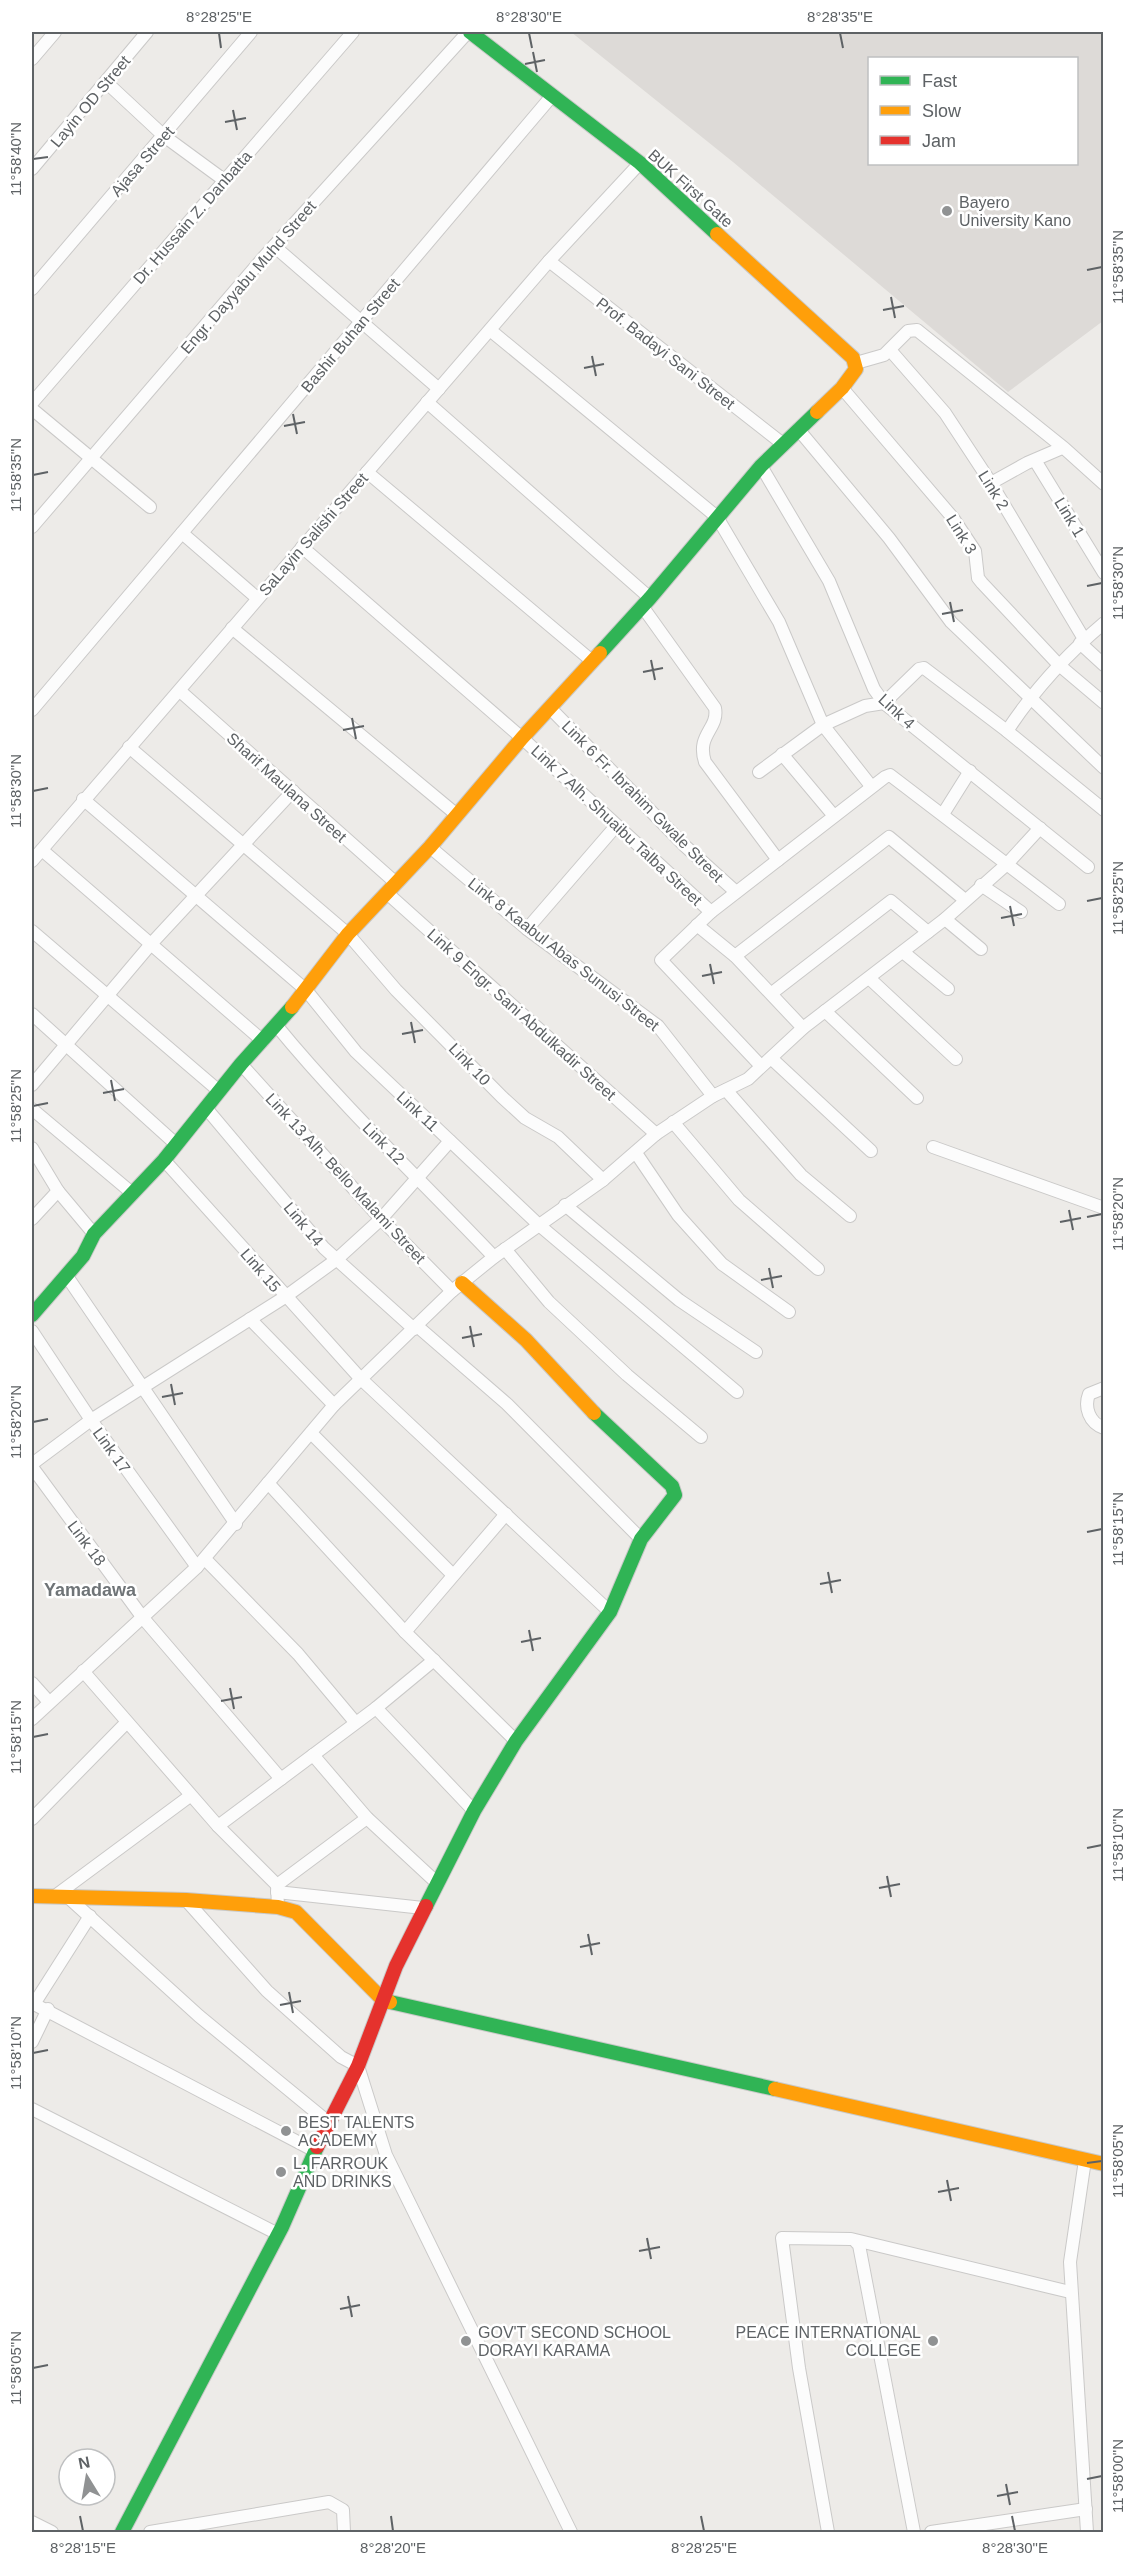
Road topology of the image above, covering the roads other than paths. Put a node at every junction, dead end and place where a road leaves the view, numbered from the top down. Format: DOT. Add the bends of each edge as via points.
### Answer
graph roads {
  1 [pos="55,32"];
  2 [pos="147,32"];
  3 [pos="251,32"];
  4 [pos="353,32"];
  5 [pos="469,32"];
  6 [pos="32,59"];
  7 [pos="106,82"];
  8 [pos="551,97"];
  9 [pos="164,136"];
  10 [pos="640,163"];
  11 [pos="32,169"];
  12 [pos="224,180"];
  13 [pos="274,246"];
  14 [pos="549,261"];
  15 [pos="32,289"];
  16 [pos="363,320"];
  17 [pos="490,330"];
  18 [pos="890,350"];
  19 [pos="856,363"];
  20 [pos="842,388"];
  21 [pos="439,389"];
  22 [pos="427,402"];
  23 [pos="32,403"];
  24 [pos="32,409"];
  25 [pos="798,429"];
  26 [pos="783,444"];
  27 [pos="1062,448"];
  28 [pos="92,457"];
  29 [pos="1036,462"];
  30 [pos="761,466"];
  31 [pos="367,472"];
  32 [pos="991,483"];
  33 [pos="1104,484"];
  34 [pos="150,507"];
  35 [pos="717,517"];
  36 [pos="32,526"];
  37 [pos="182,533"];
  38 [pos="302,547"];
  39 [pos="1104,573"];
  40 [pos="257,598"];
  41 [pos="646,602"];
  42 [pos="1104,623"];
  43 [pos="232,628"];
  44 [pos="1082,641"];
  45 [pos="592,661"];
  46 [pos="1104,664"];
  47 [pos="1059,665"];
  48 [pos="180,691"];
  49 [pos="1029,697"];
  50 [pos="884,703"];
  51 [pos="1104,703"];
  52 [pos="550,708"];
  53 [pos="32,710"];
  54 [pos="823,725"];
  55 [pos="1007,731"];
  56 [pos="522,738"];
  57 [pos="129,747"];
  58 [pos="782,754"];
  59 [pos="1104,768"];
  60 [pos="970,771"];
  61 [pos="759,772"];
  62 [pos="870,786"];
  63 [pos="293,791"];
  64 [pos="83,799"];
  65 [pos="1104,810"];
  66 [pos="943,814"];
  67 [pos="457,815"];
  68 [pos="834,816"];
  69 [pos="616,826"];
  70 [pos="1040,828"];
  71 [pos="242,845"];
  72 [pos="430,847"];
  73 [pos="42,850"];
  74 [pos="778,860"];
  75 [pos="32,861"];
  76 [pos="1007,864"];
  77 [pos="1088,867"];
  78 [pos="981,885"];
  79 [pos="391,888"];
  80 [pos="736,892"];
  81 [pos="196,895"];
  82 [pos="965,900"];
  83 [pos="1059,904"];
  84 [pos="711,912"];
  85 [pos="1021,912"];
  86 [pos="945,919"];
  87 [pos="697,925"];
  88 [pos="527,930"];
  89 [pos="32,931"];
  90 [pos="928,932"];
  91 [pos="348,934"];
  92 [pos="151,944"];
  93 [pos="981,949"];
  94 [pos="903,952"];
  95 [pos="735,956"];
  96 [pos="869,978"];
  97 [pos="948,988"];
  98 [pos="306,990"];
  99 [pos="772,993"];
  100 [pos="108,998"];
  101 [pos="825,1011"];
  102 [pos="32,1014"];
  103 [pos="276,1025"];
  104 [pos="803,1028"];
  105 [pos="263,1041"];
  106 [pos="65,1047"];
  107 [pos="956,1059"];
  108 [pos="766,1062"];
  109 [pos="242,1064"];
  110 [pos="32,1085"];
  111 [pos="726,1090"];
  112 [pos="219,1091"];
  113 [pos="713,1096"];
  114 [pos="917,1098"];
  115 [pos="206,1108"];
  116 [pos="32,1109"];
  117 [pos="673,1122"];
  118 [pos="656,1134"];
  119 [pos="450,1141"];
  120 [pos="177,1145"];
  121 [pos="32,1148"];
  122 [pos="933,1148"];
  123 [pos="871,1151"];
  124 [pos="636,1153"];
  125 [pos="164,1160"];
  126 [pos="418,1177"];
  127 [pos="603,1180"];
  128 [pos="57,1191"];
  129 [pos="132,1193"];
  130 [pos="565,1205"];
  131 [pos="1104,1208"];
  132 [pos="850,1215"];
  133 [pos="32,1219"];
  134 [pos="381,1219"];
  135 [pos="539,1224"];
  136 [pos="94,1234"];
  137 [pos="506,1249"];
  138 [pos="494,1257"];
  139 [pos="336,1260"];
  140 [pos="818,1269"];
  141 [pos="66,1275"];
  142 [pos="457,1287"];
  143 [pos="285,1297"];
  144 [pos="789,1312"];
  145 [pos="32,1315"];
  146 [pos="250,1319"];
  147 [pos="416,1328"];
  148 [pos="32,1331"];
  149 [pos="756,1352"];
  150 [pos="360,1378"];
  151 [pos="144,1387"];
  152 [pos="1104,1388"];
  153 [pos="737,1392"];
  154 [pos="334,1405"];
  155 [pos="91,1420"];
  156 [pos="1104,1428"];
  157 [pos="311,1433"];
  158 [pos="702,1437"];
  159 [pos="32,1465"];
  160 [pos="268,1483"];
  161 [pos="37,1486"];
  162 [pos="506,1514"];
  163 [pos="236,1524"];
  164 [pos="641,1539"];
  165 [pos="201,1563"];
  166 [pos="453,1575"];
  167 [pos="610,1612"];
  168 [pos="143,1618"];
  169 [pos="405,1632"];
  170 [pos="434,1660"];
  171 [pos="83,1671"];
  172 [pos="32,1683"];
  173 [pos="49,1701"];
  174 [pos="376,1708"];
  175 [pos="32,1719"];
  176 [pos="355,1722"];
  177 [pos="126,1723"];
  178 [pos="516,1741"];
  179 [pos="313,1755"];
  180 [pos="281,1779"];
  181 [pos="190,1796"];
  182 [pos="474,1811"];
  183 [pos="367,1818"];
  184 [pos="32,1819"];
  185 [pos="218,1826"];
  186 [pos="436,1882"];
  187 [pos="277,1889"];
  188 [pos="33,1894"];
  189 [pos="54,1897"];
  190 [pos="69,1898"];
  191 [pos="186,1900"];
  192 [pos="278,1907"];
  193 [pos="423,1908"];
  194 [pos="90,1916"];
  195 [pos="384,2001"];
  196 [pos="33,2003"];
  197 [pos="48,2009"];
  198 [pos="32,2042"];
  199 [pos="358,2066"];
  200 [pos="32,2109"];
  201 [pos="328,2122"];
  202 [pos="315,2151"];
  203 [pos="1084,2160"];
  204 [pos="1104,2164"];
  205 [pos="278,2234"];
  206 [pos="856,2241"];
  207 [pos="1070,2292"];
  208 [pos="1086,2509"];
  209 [pos="32,2522"];
  210 [pos="52,2532"];
  211 [pos="122,2532"];
  212 [pos="150,2532"];
  213 [pos="344,2532"];
  214 [pos="571,2532"];
  215 [pos="828,2532"];
  216 [pos="914,2532"];
  217 [pos="931,2532"];
  218 [pos="1087,2532"];
  1 -- 6 [label="street"];
  2 -- 7 [label="street, Layin OD Street"];
  3 -- 9 [label="street, Ajasa Street"];
  4 -- 12 [label="street, Dr. Hussain Z. Danbatta"];
  5 -- 8 [label="street, BUK First Gate"];
  5 -- 13 [label="street, Engr. Dayyabu Muhd Street"];
  7 -- 9 [label="street"];
  7 -- 11 [label="street, Layin OD Street"];
  8 -- 10 [label="street, BUK First Gate"];
  8 -- 16 [label="street, Bashir Buhan Street"];
  9 -- 12 [label="street"];
  9 -- 15 [label="street, Ajasa Street"];
  10 -- 14 [label="street, SaLayin Salishi Street"];
  10 -- 19 [label="street, BUK First Gate"];
  12 -- 23 [label="street, Dr. Hussain Z. Danbatta"];
  13 -- 16 [label="street"];
  13 -- 28 [label="street, Engr. Dayyabu Muhd Street"];
  14 -- 17 [label="street, SaLayin Salishi Street"];
  14 -- 26 [label="street, Prof. Badayi Sani Street"];
  16 -- 21 [label="street"];
  16 -- 37 [label="street, Bashir Buhan Street"];
  17 -- 21 [label="street, SaLayin Salishi Street"];
  17 -- 35 [label="street"];
  18 -- 19 [label="street" via="878,358"];
  18 -- 27 [label="street" via="908,331 917,330"];
  18 -- 32 [label="street, Link 2" via="945,413"];
  19 -- 20 [label="street"];
  20 -- 25 [label="street"];
  20 -- 47 [label="street, Link 3" via="953,518 975,551 978,578"];
  21 -- 22 [label="street, SaLayin Salishi Street"];
  22 -- 31 [label="street, SaLayin Salishi Street"];
  22 -- 41 [label="street"];
  24 -- 28 [label="street"];
  25 -- 26 [label="street"];
  25 -- 49 [label="street" via="889,538 951,622"];
  26 -- 30 [label="street"];
  27 -- 29 [label="street"];
  27 -- 33 [label="street"];
  28 -- 34 [label="street"];
  28 -- 36 [label="street, Engr. Dayyabu Muhd Street"];
  29 -- 32 [label="street" via="1026,463"];
  29 -- 39 [label="street, Link 1"];
  30 -- 35 [label="street"];
  30 -- 50 [label="street, Link 4" via="829,581 874,689"];
  31 -- 38 [label="street, SaLayin Salishi Street"];
  31 -- 45 [label="street"];
  32 -- 44 [label="street, Link 2"];
  35 -- 41 [label="street"];
  35 -- 54 [label="street" via="779,622"];
  37 -- 40 [label="street"];
  37 -- 53 [label="street, Bashir Buhan Street"];
  38 -- 40 [label="street, SaLayin Salishi Street"];
  38 -- 56 [label="street"];
  40 -- 43 [label="street, SaLayin Salishi Street"];
  41 -- 45 [label="street"];
  41 -- 74 [label="street" via="715,708 715,718 702,743 705,762"];
  42 -- 44 [label="street"];
  43 -- 48 [label="street, SaLayin Salishi Street"];
  43 -- 67 [label="street"];
  44 -- 46 [label="street, Link 2"];
  44 -- 47 [label="street"];
  45 -- 52 [label="street"];
  47 -- 49 [label="street"];
  47 -- 51 [label="street, Link 3"];
  48 -- 57 [label="street, SaLayin Salishi Street"];
  48 -- 63 [label="street, Sharif Maulana Street"];
  49 -- 55 [label="street"];
  49 -- 59 [label="street"];
  50 -- 54 [label="street" via="865,706"];
  50 -- 55 [label="street" via="924,668"];
  50 -- 60 [label="street, Link 4"];
  52 -- 56 [label="street"];
  52 -- 80 [label="street, Link 6 Fr. Ibrahim Gwale Street" via="685,846"];
  54 -- 58 [label="street"];
  54 -- 62 [label="street"];
  55 -- 65 [label="street"];
  56 -- 67 [label="street"];
  56 -- 69 [label="street, Link 7 Alh. Shuaibu Talba Street"];
  56 -- 84 [label="street, Link 7 Alh. Shuaibu Talba Street"];
  57 -- 64 [label="street, SaLayin Salishi Street"];
  57 -- 71 [label="street, Link 10"];
  58 -- 61 [label="street"];
  58 -- 68 [label="street"];
  60 -- 66 [label="street"];
  60 -- 70 [label="street, Link 4"];
  62 -- 66 [label="street" via="890,776"];
  62 -- 68 [label="street"];
  63 -- 71 [label="street"];
  63 -- 79 [label="street, Sharif Maulana Street"];
  64 -- 73 [label="street, SaLayin Salishi Street"];
  64 -- 81 [label="street, Link 11"];
  66 -- 76 [label="street"];
  67 -- 72 [label="street"];
  68 -- 74 [label="street"];
  69 -- 84 [label="street, Link 7 Alh. Shuaibu Talba Street"];
  69 -- 88 [label="street"];
  70 -- 76 [label="street"];
  70 -- 77 [label="street, Link 4"];
  71 -- 81 [label="street"];
  71 -- 91 [label="street, Link 10"];
  72 -- 79 [label="street"];
  72 -- 88 [label="street, Link 8 Kaabul Abas Sunusi Street"];
  73 -- 75 [label="street, SaLayin Salishi Street"];
  73 -- 92 [label="street"];
  74 -- 80 [label="street"];
  76 -- 78 [label="street"];
  76 -- 83 [label="street"];
  78 -- 82 [label="street"];
  78 -- 85 [label="street"];
  79 -- 91 [label="street"];
  79 -- 118 [label="street, Link 9 Engr. Sani Abdulkadir Street"];
  80 -- 84 [label="street"];
  81 -- 92 [label="street"];
  81 -- 98 [label="street, Link 11"];
  82 -- 86 [label="street"];
  82 -- 95 [label="street" via="889,837"];
  84 -- 87 [label="street"];
  86 -- 90 [label="street"];
  86 -- 93 [label="street"];
  87 -- 95 [label="street"];
  87 -- 108 [label="street" via="661,963"];
  88 -- 113 [label="street, Link 8 Kaabul Abas Sunusi Street" via="658,1026"];
  89 -- 100 [label="street"];
  90 -- 94 [label="street"];
  90 -- 99 [label="street" via="891,901"];
  91 -- 98 [label="street"];
  91 -- 127 [label="street, Link 10" via="396,990 502,1097 525,1118 558,1137"];
  92 -- 100 [label="street"];
  92 -- 105 [label="street"];
  94 -- 96 [label="street"];
  94 -- 97 [label="street"];
  95 -- 99 [label="street"];
  96 -- 101 [label="street"];
  96 -- 107 [label="street"];
  98 -- 103 [label="street"];
  98 -- 119 [label="street, Link 11" via="356,1053"];
  99 -- 104 [label="street"];
  100 -- 106 [label="street"];
  100 -- 112 [label="street"];
  101 -- 104 [label="street"];
  101 -- 114 [label="street"];
  102 -- 106 [label="street"];
  103 -- 105 [label="street"];
  103 -- 126 [label="street, Link 12" via="324,1084"];
  104 -- 108 [label="street"];
  105 -- 109 [label="street"];
  106 -- 110 [label="street"];
  106 -- 120 [label="street"];
  108 -- 111 [label="street" via="748,1079"];
  108 -- 123 [label="street"];
  109 -- 112 [label="street"];
  109 -- 134 [label="street, Link 13 Alh. Bello Malami Street"];
  111 -- 113 [label="street"];
  111 -- 132 [label="street" via="801,1175"];
  112 -- 115 [label="street"];
  113 -- 117 [label="street"];
  115 -- 120 [label="street"];
  115 -- 139 [label="street, Link 14"];
  116 -- 129 [label="street"];
  117 -- 118 [label="street"];
  117 -- 140 [label="street" via="739,1200"];
  118 -- 124 [label="street"];
  119 -- 126 [label="street"];
  119 -- 135 [label="street, Link 11"];
  120 -- 125 [label="street"];
  121 -- 128 [label="street"];
  122 -- 131 [label="street"];
  124 -- 127 [label="street"];
  124 -- 144 [label="street" via="678,1215 722,1264"];
  125 -- 129 [label="street"];
  125 -- 143 [label="street, Link 15"];
  126 -- 134 [label="street"];
  126 -- 138 [label="street, Link 12"];
  127 -- 130 [label="street"];
  128 -- 133 [label="street"];
  128 -- 136 [label="street"];
  129 -- 136 [label="street"];
  130 -- 135 [label="street"];
  130 -- 149 [label="street" via="679,1300"];
  134 -- 139 [label="street"];
  134 -- 142 [label="street, Link 13 Alh. Bello Malami Street"];
  135 -- 137 [label="street"];
  135 -- 153 [label="street, Link 11"];
  136 -- 141 [label="street" via="83,1256"];
  137 -- 138 [label="street"];
  137 -- 158 [label="street" via="549,1302 627,1375"];
  138 -- 142 [label="street"];
  139 -- 143 [label="street"];
  139 -- 147 [label="street, Link 14"];
  141 -- 145 [label="street"];
  141 -- 151 [label="street"];
  142 -- 147 [label="street"];
  142 -- 164 [label="street" via="526,1340 578,1398 672,1486 675,1495"];
  143 -- 146 [label="street"];
  143 -- 150 [label="street, Link 15"];
  146 -- 151 [label="street"];
  146 -- 154 [label="street"];
  147 -- 150 [label="street"];
  147 -- 164 [label="street, Link 14" via="507,1404"];
  148 -- 155 [label="street, Link 17"];
  150 -- 154 [label="street"];
  150 -- 162 [label="street, Link 15"];
  151 -- 155 [label="street"];
  151 -- 163 [label="street"];
  152 -- 156 [label="street" via="1089,1394 1086,1402 1091,1419"];
  154 -- 157 [label="street"];
  155 -- 159 [label="street"];
  155 -- 165 [label="street, Link 17"];
  157 -- 160 [label="street"];
  157 -- 166 [label="street"];
  159 -- 161 [label="street, Link 18"];
  160 -- 163 [label="street"];
  160 -- 169 [label="street"];
  161 -- 168 [label="street, Link 18"];
  162 -- 166 [label="street"];
  162 -- 167 [label="street, Link 15"];
  163 -- 165 [label="street"];
  164 -- 167 [label="street"];
  165 -- 168 [label="street"];
  165 -- 176 [label="street, Link 17" via="298,1654"];
  166 -- 169 [label="street"];
  167 -- 178 [label="street"];
  168 -- 171 [label="street"];
  168 -- 180 [label="street, Link 18"];
  169 -- 170 [label="street"];
  170 -- 174 [label="street"];
  170 -- 178 [label="street"];
  171 -- 173 [label="street"];
  171 -- 177 [label="street"];
  172 -- 173 [label="street"];
  173 -- 175 [label="street"];
  174 -- 176 [label="street"];
  174 -- 182 [label="street"];
  176 -- 179 [label="street"];
  177 -- 181 [label="street"];
  177 -- 184 [label="street"];
  178 -- 182 [label="street"];
  179 -- 180 [label="street"];
  179 -- 183 [label="street"];
  180 -- 185 [label="street"];
  181 -- 185 [label="street"];
  181 -- 189 [label="street"];
  182 -- 186 [label="street"];
  183 -- 186 [label="street"];
  183 -- 187 [label="street"];
  185 -- 187 [label="street"];
  186 -- 193 [label="street"];
  187 -- 192 [label="street"];
  187 -- 193 [label="street"];
  188 -- 189 [label="street"];
  189 -- 190 [label="street"];
  190 -- 191 [label="street"];
  190 -- 194 [label="street"];
  191 -- 192 [label="street"];
  191 -- 199 [label="street" via="267,1991 341,2057"];
  192 -- 195 [label="street" via="296,1912 306,1920"];
  193 -- 195 [label="street"];
  194 -- 196 [label="street"];
  194 -- 201 [label="street" via="199,2016"];
  195 -- 199 [label="street"];
  195 -- 203 [label="street"];
  196 -- 197 [label="street"];
  197 -- 198 [label="street"];
  197 -- 202 [label="street"];
  199 -- 201 [label="street"];
  199 -- 214 [label="street" via="387,2155"];
  200 -- 205 [label="street"];
  201 -- 202 [label="street"];
  202 -- 205 [label="street"];
  203 -- 204 [label="street"];
  203 -- 207 [label="street" via="1070,2262"];
  205 -- 211 [label="street"];
  206 -- 207 [label="street"];
  206 -- 215 [label="street" via="784,2237 780,2240"];
  206 -- 216 [label="street"];
  207 -- 208 [label="street"];
  208 -- 217 [label="street"];
  208 -- 218 [label="street"];
  209 -- 210 [label="street"];
  212 -- 213 [label="street" via="329,2502 344,2510"];
}
